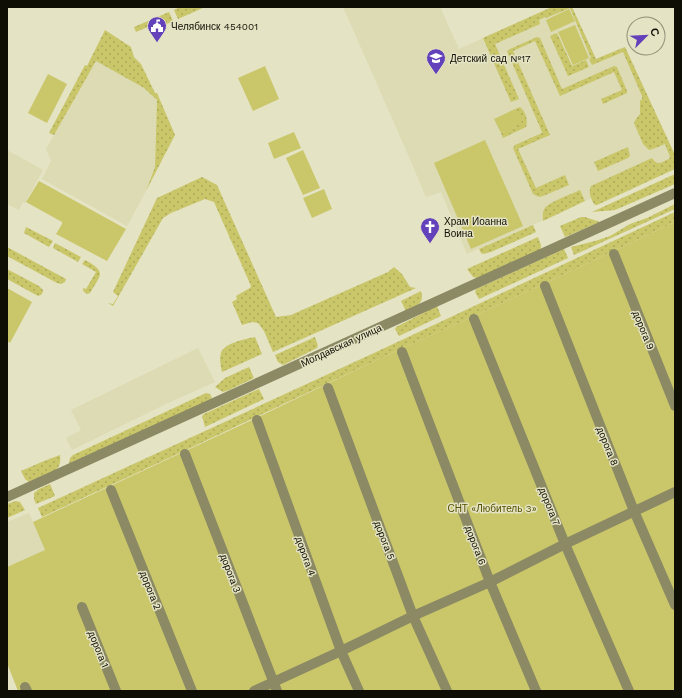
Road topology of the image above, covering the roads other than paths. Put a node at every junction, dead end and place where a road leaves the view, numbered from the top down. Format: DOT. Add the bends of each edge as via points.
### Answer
graph roads {
  1 [pos="675,193"];
  2 [pos="614,254"];
  3 [pos="545,286"];
  4 [pos="474,319"];
  5 [pos="402,352"];
  6 [pos="328,388"];
  7 [pos="675,406"];
  8 [pos="257,420"];
  9 [pos="185,454"];
  10 [pos="111,490"];
  11 [pos="675,492"];
  12 [pos="7,497"];
  13 [pos="634,510"];
  14 [pos="565,544"];
  15 [pos="490,582"];
  16 [pos="675,605"];
  17 [pos="82,607"];
  18 [pos="413,616"];
  19 [pos="341,651"];
  20 [pos="276,686"];
  21 [pos="116,691"];
  22 [pos="192,691"];
  23 [pos="254,691"];
  24 [pos="359,691"];
  25 [pos="447,691"];
  26 [pos="536,691"];
  27 [pos="629,691"];
  1 -- 12 [label="street, Молдавская улица"];
  2 -- 7 [label="street, дорога 9"];
  3 -- 13 [label="street, дорога 8"];
  4 -- 14 [label="street, дорога 7"];
  5 -- 15 [label="street, дорога 6"];
  6 -- 18 [label="street, дорога 5"];
  8 -- 19 [label="street, дорога 4"];
  9 -- 20 [label="street, дорога 3"];
  10 -- 22 [label="street, дорога 2"];
  11 -- 13 [label="street"];
  13 -- 14 [label="street"];
  13 -- 16 [label="street, дорога 8"];
  14 -- 15 [label="street"];
  14 -- 27 [label="street, дорога 7"];
  15 -- 18 [label="street"];
  15 -- 26 [label="street, дорога 6"];
  17 -- 21 [label="street, дорога 1"];
  18 -- 19 [label="street"];
  18 -- 25 [label="street, дорога 5"];
  19 -- 20 [label="street"];
  19 -- 24 [label="street, дорога 4"];
  20 -- 23 [label="street"];
}
